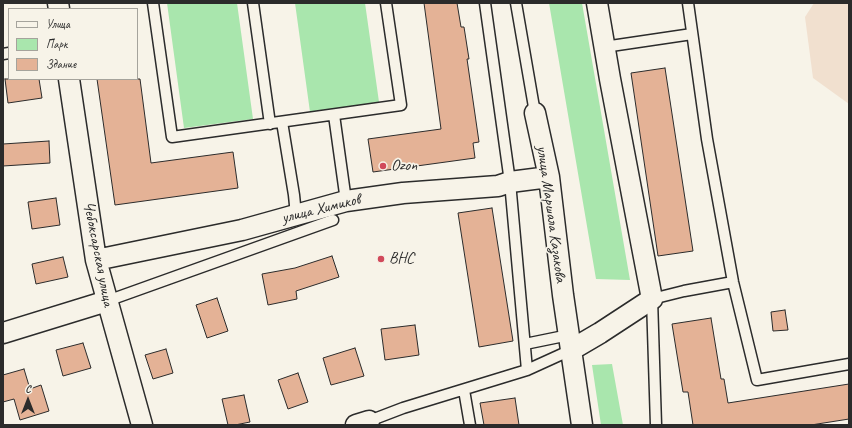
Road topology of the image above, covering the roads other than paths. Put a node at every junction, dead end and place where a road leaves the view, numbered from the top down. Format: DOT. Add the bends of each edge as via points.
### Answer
graph roads {
  1 [pos="153,3"];
  2 [pos="253,3"];
  3 [pos="386,3"];
  4 [pos="485,3"];
  5 [pos="516,3"];
  6 [pos="597,3"];
  7 [pos="688,3"];
  8 [pos="692,34"];
  9 [pos="604,48"];
  10 [pos="69,80"];
  11 [pos="535,113"];
  12 [pos="334,115"];
  13 [pos="282,122"];
  14 [pos="270,124"];
  15 [pos="549,177"];
  16 [pos="510,182"];
  17 [pos="346,201"];
  18 [pos="296,215"];
  19 [pos="333,220"];
  20 [pos="96,260"];
  21 [pos="733,282"];
  22 [pos="652,299"];
  23 [pos="107,301"];
  24 [pos="3,332"];
  25 [pos="570,342"];
  26 [pos="525,344"];
  27 [pos="849,364"];
  28 [pos="527,370"];
  29 [pos="464,390"];
  30 [pos="365,424"];
  31 [pos="142,425"];
  32 [pos="470,425"];
  33 [pos="582,425"];
  34 [pos="656,425"];
  1 -- 14 [label="lane" via="172,137"];
  2 -- 14 [label="lane"];
  3 -- 12 [label="lane" via="401,106"];
  4 -- 16 [label="lane"];
  5 -- 11 [label="lane, улица Маршала Казакова"];
  6 -- 9 [label="street"];
  7 -- 8 [label="lane"];
  8 -- 9 [label="lane"];
  8 -- 21 [label="lane" via="707,139"];
  9 -- 22 [label="street"];
  10 -- 20 [label="street, Чебоксарская улица"];
  11 -- 15 [label="street, улица Маршала Казакова"];
  12 -- 13 [label="lane"];
  12 -- 17 [label="lane"];
  13 -- 14 [label="lane"];
  13 -- 18 [label="lane"];
  15 -- 16 [label="street, улица Химиков"];
  15 -- 25 [label="street, улица Маршала Казакова"];
  16 -- 17 [label="street, улица Химиков" via="498,186 403,193"];
  16 -- 26 [label="lane"];
  17 -- 18 [label="street, улица Химиков"];
  18 -- 20 [label="street, улица Химиков" via="242,230"];
  19 -- 23 [label="lane"];
  20 -- 23 [label="street, Чебоксарская улица"];
  21 -- 22 [label="lane"];
  21 -- 27 [label="lane" via="757,380"];
  22 -- 25 [label="street" via="600,333"];
  22 -- 34 [label="lane"];
  23 -- 24 [label="street"];
  23 -- 31 [label="street, Чебоксарская улица"];
  25 -- 26 [label="lane"];
  25 -- 28 [label="lane"];
  25 -- 33 [label="street, улица Маршала Казакова"];
  26 -- 28 [label="lane"];
  28 -- 29 [label="lane"];
  29 -- 30 [label="lane" via="403,408"];
  29 -- 32 [label="lane"];
}
